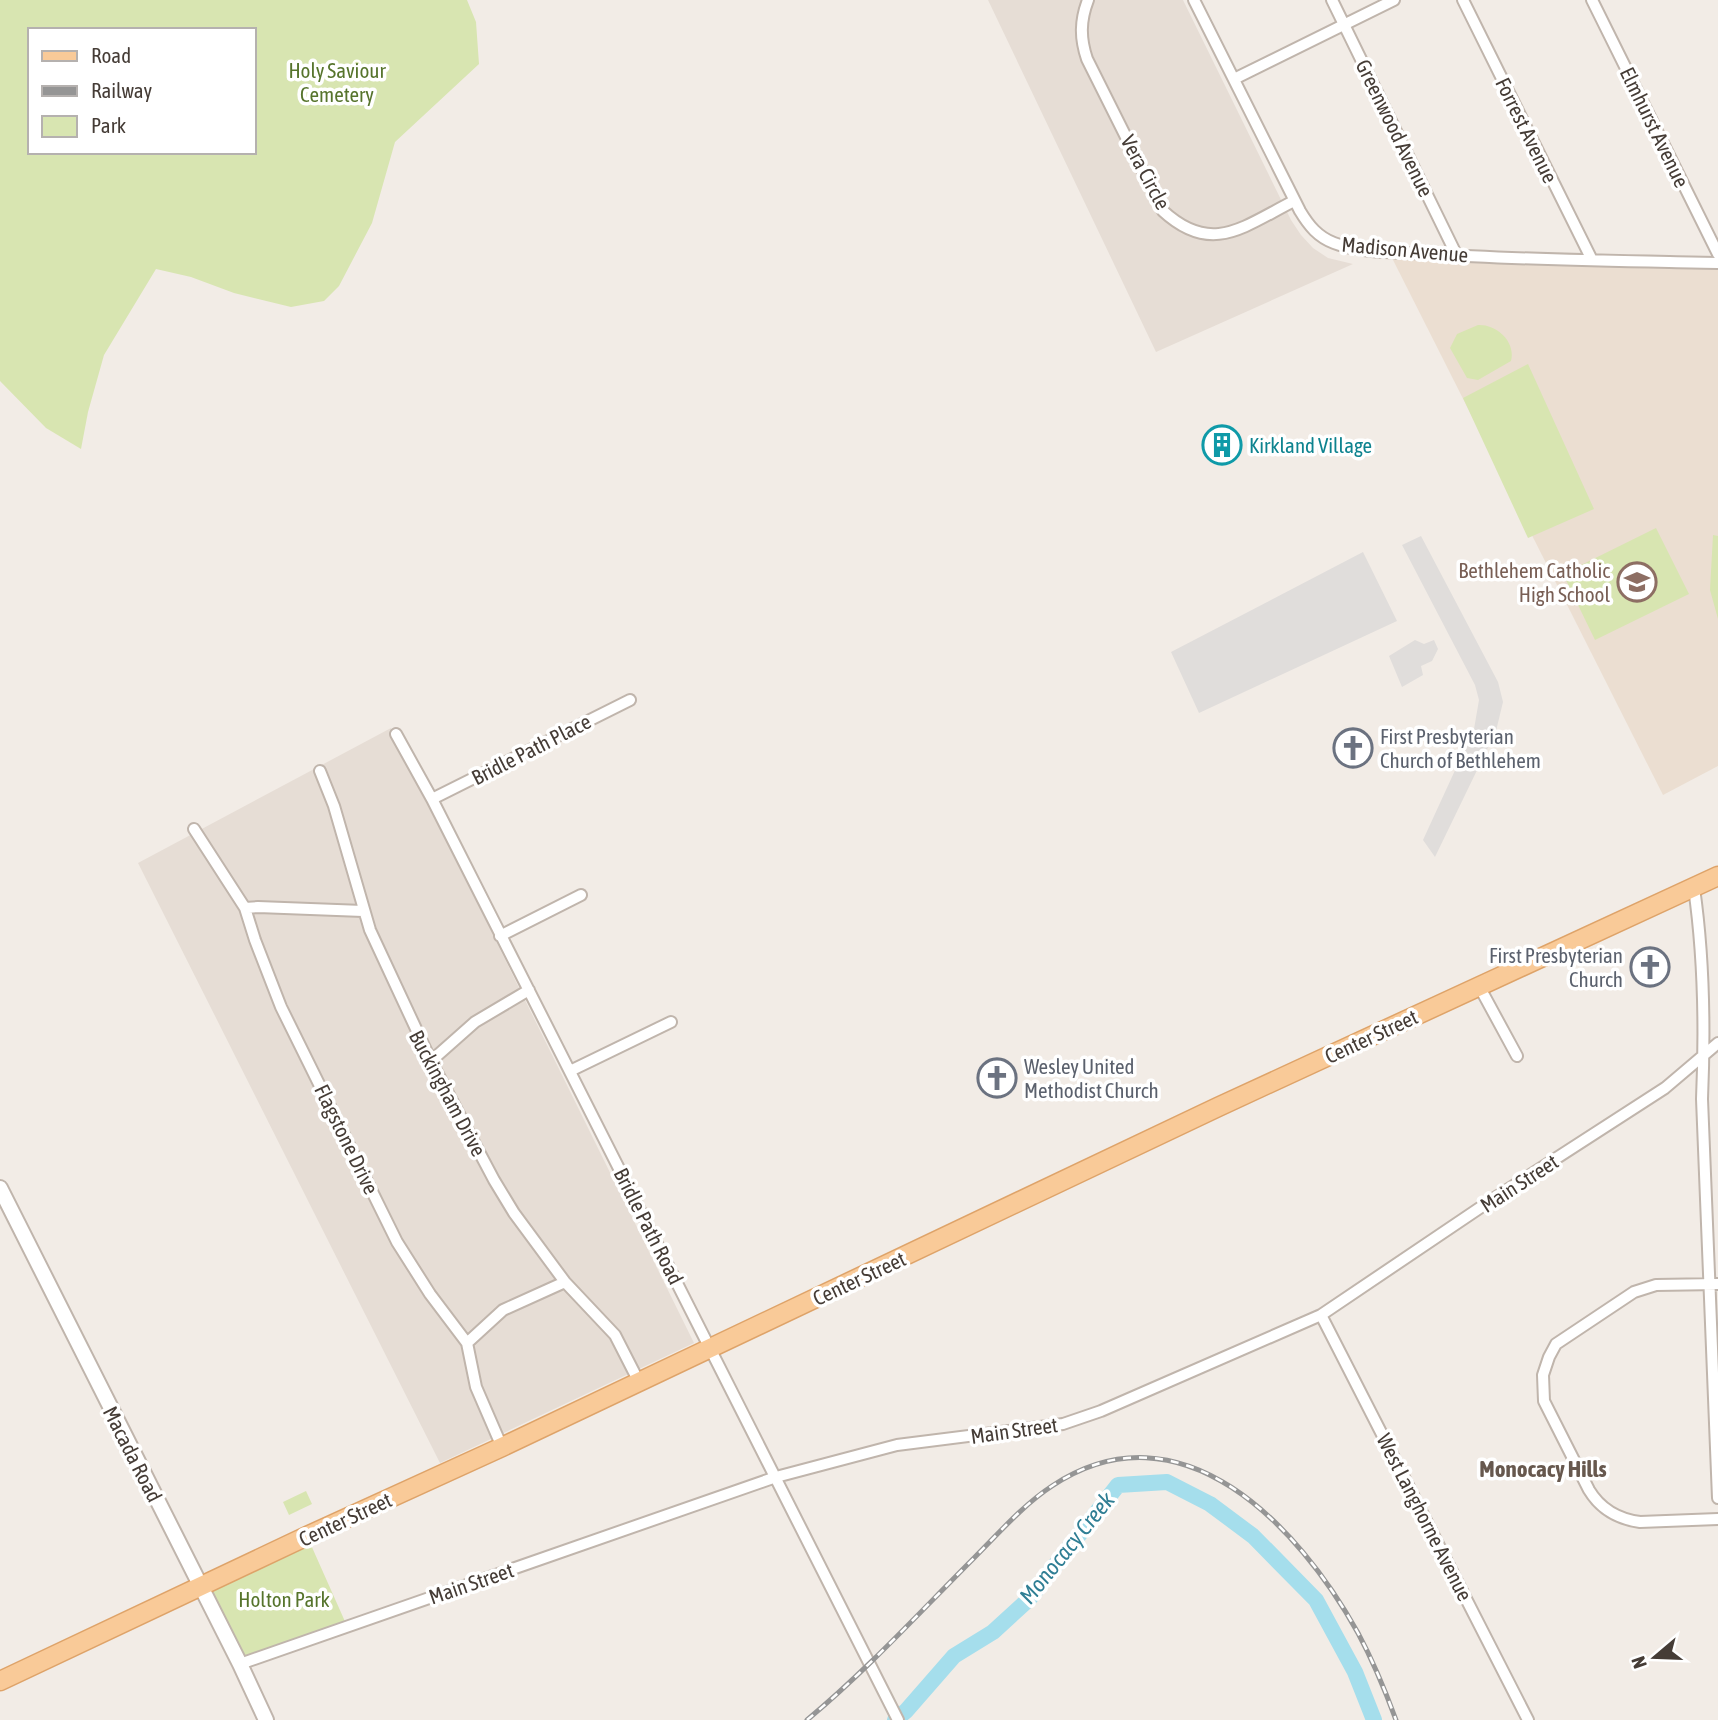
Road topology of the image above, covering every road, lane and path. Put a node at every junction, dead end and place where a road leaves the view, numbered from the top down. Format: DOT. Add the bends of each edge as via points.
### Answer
graph roads {
  1 [pos="1088,0"];
  2 [pos="1194,0"];
  3 [pos="1332,0"];
  4 [pos="1394,0"];
  5 [pos="1463,0"];
  6 [pos="1592,0"];
  7 [pos="1345,25"];
  8 [pos="1234,79"];
  9 [pos="1294,201"];
  10 [pos="1718,254"];
  11 [pos="1457,256"];
  12 [pos="1592,260"];
  13 [pos="1718,263"];
  14 [pos="630,700"];
  15 [pos="396,734"];
  16 [pos="320,771"];
  17 [pos="432,799"];
  18 [pos="194,829"];
  19 [pos="1718,876"];
  20 [pos="1694,888"];
  21 [pos="581,895"];
  22 [pos="245,908"];
  23 [pos="363,911"];
  24 [pos="500,936"];
  25 [pos="1479,986"];
  26 [pos="529,990"];
  27 [pos="671,1022"];
  28 [pos="1718,1043"];
  29 [pos="1517,1056"];
  30 [pos="1704,1056"];
  31 [pos="431,1061"];
  32 [pos="570,1070"];
  33 [pos="0,1188"];
  34 [pos="565,1282"];
  35 [pos="1714,1284"];
  36 [pos="1321,1315"];
  37 [pos="467,1343"];
  38 [pos="711,1348"];
  39 [pos="639,1382"];
  40 [pos="502,1447"];
  41 [pos="776,1476"];
  42 [pos="1718,1499"];
  43 [pos="1718,1519"];
  44 [pos="200,1588"];
  45 [pos="240,1664"];
  46 [pos="0,1681"];
  47 [pos="266,1720"];
  48 [pos="898,1720"];
  49 [pos="1528,1720"];
  1 -- 9 [label="street, Vera Circle" via="1081,29 1087,59 1163,211 1185,228 1214,236 1232,232"];
  2 -- 8 [label="street, Madison Avenue"];
  3 -- 7 [label="street, Greenwood Avenue"];
  4 -- 7 [label="street"];
  5 -- 12 [label="street, Forrest Avenue"];
  6 -- 10 [label="street, Elmhurst Avenue"];
  7 -- 8 [label="street"];
  7 -- 11 [label="street, Greenwood Avenue"];
  8 -- 9 [label="street, Madison Avenue"];
  9 -- 11 [label="street, Madison Avenue" via="1308,225 1333,243 1352,249"];
  11 -- 12 [label="street, Madison Avenue"];
  12 -- 13 [label="street, Madison Avenue"];
  14 -- 17 [label="street, Bridle Path Place"];
  15 -- 17 [label="street, Bridle Path Road"];
  16 -- 23 [label="street, Buckingham Drive"];
  17 -- 24 [label="street, Bridle Path Road"];
  18 -- 22 [label="street, Flagstone Drive"];
  19 -- 20 [label="main road, Center Street"];
  20 -- 25 [label="main road, Center Street"];
  20 -- 30 [label="street"];
  21 -- 24 [label="street"];
  22 -- 23 [label="street"];
  22 -- 37 [label="street, Flagstone Drive" via="281,1007 397,1242"];
  23 -- 31 [label="street, Buckingham Drive"];
  24 -- 26 [label="street, Bridle Path Road"];
  25 -- 29 [label="street"];
  25 -- 38 [label="main road, Center Street"];
  26 -- 31 [label="street" via="475,1022"];
  26 -- 32 [label="street, Bridle Path Road"];
  27 -- 32 [label="street"];
  28 -- 30 [label="street, Main Street"];
  30 -- 35 [label="street" via="1702,1099"];
  30 -- 36 [label="street, Main Street" via="1665,1088"];
  31 -- 34 [label="street, Buckingham Drive" via="494,1180"];
  32 -- 38 [label="street, Bridle Path Road"];
  33 -- 44 [label="street, Macada Road"];
  34 -- 37 [label="street" via="503,1310"];
  34 -- 39 [label="street, Buckingham Drive" via="615,1335"];
  35 -- 42 [label="street"];
  35 -- 43 [label="street" via="1657,1285 1625,1297 1556,1344 1542,1383 1544,1401 1589,1490 1608,1512 1640,1522"];
  36 -- 41 [label="street, Main Street" via="1063,1424 897,1445"];
  36 -- 49 [label="street, West Langhorne Avenue"];
  37 -- 40 [label="street, Flagstone Drive" via="476,1387"];
  38 -- 39 [label="main road, Center Street"];
  38 -- 41 [label="street, Bridle Path Road"];
  39 -- 40 [label="main road, Center Street"];
  40 -- 44 [label="main road, Center Street"];
  41 -- 45 [label="street, Main Street"];
  41 -- 48 [label="street, Bridle Path Road"];
  44 -- 45 [label="street, Macada Road"];
  44 -- 46 [label="main road, Center Street"];
  45 -- 47 [label="street, Macada Road"];
}
